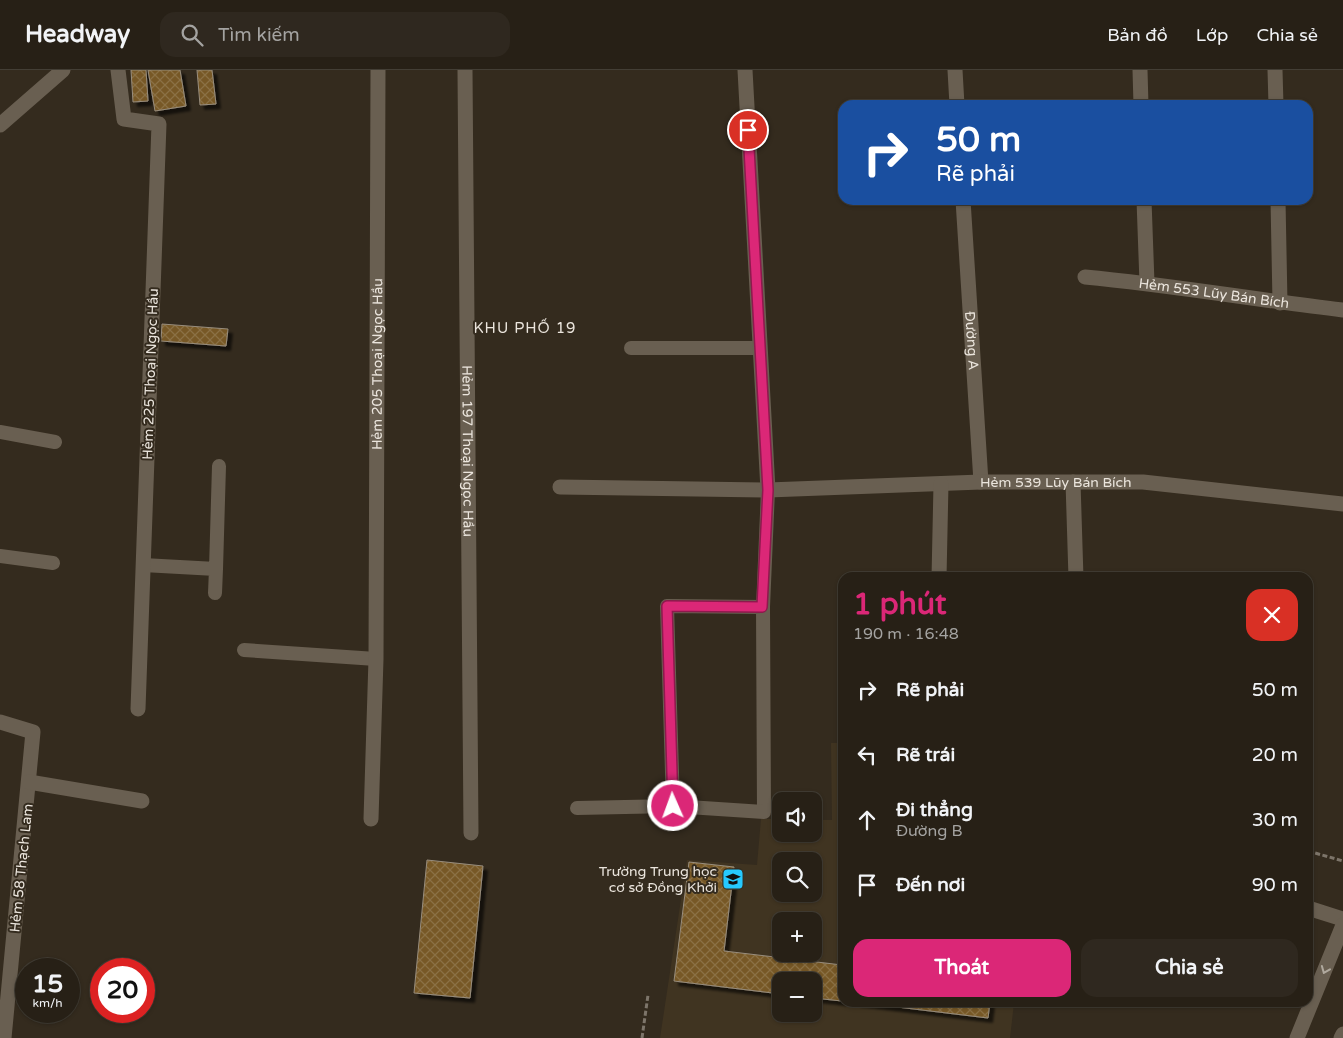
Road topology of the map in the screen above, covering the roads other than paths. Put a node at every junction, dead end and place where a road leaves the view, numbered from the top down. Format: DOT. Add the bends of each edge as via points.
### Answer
graph roads {
  1 [pos="64,70"];
  2 [pos="118,70"];
  3 [pos="378,70"];
  4 [pos="465,70"];
  5 [pos="745,70"];
  6 [pos="955,70"];
  7 [pos="1140,70"];
  8 [pos="1276,70"];
  9 [pos="957,100"];
  10 [pos="1141,100"];
  11 [pos="1276,100"];
  12 [pos="0,124"];
  13 [pos="963,205"];
  14 [pos="1144,205"];
  15 [pos="1278,205"];
  16 [pos="1085,277"];
  17 [pos="1147,283"];
  18 [pos="1280,303"];
  19 [pos="1343,310"];
  20 [pos="631,348"];
  21 [pos="760,348"];
  22 [pos="0,432"];
  23 [pos="55,442"];
  24 [pos="219,466"];
  25 [pos="981,482"];
  26 [pos="1073,482"];
  27 [pos="942,484"];
  28 [pos="560,487"];
  29 [pos="768,490"];
  30 [pos="1343,504"];
  31 [pos="0,556"];
  32 [pos="54,563"];
  33 [pos="143,565"];
  34 [pos="216,569"];
  35 [pos="939,572"];
  36 [pos="1076,572"];
  37 [pos="215,593"];
  38 [pos="762,607"];
  39 [pos="244,650"];
  40 [pos="376,659"];
  41 [pos="138,709"];
  42 [pos="0,722"];
  43 [pos="29,782"];
  44 [pos="142,802"];
  45 [pos="673,806"];
  46 [pos="577,808"];
  47 [pos="371,819"];
  48 [pos="471,833"];
  49 [pos="1313,910"];
  50 [pos="1343,919"];
  51 [pos="1343,925"];
  52 [pos="1313,999"];
  53 [pos="1310,1007"];
  54 [pos="1343,1034"];
  55 [pos="4,1038"];
  56 [pos="1297,1038"];
  57 [pos="1341,1038"];
  1 -- 12 [label="street"];
  2 -- 33 [label="street, Hẻm 225 Thoại Ngọc Hầu" via="124,119 159,124"];
  3 -- 40 [label="street, Hẻm 205 Thoại Ngọc Hầu"];
  4 -- 48 [label="street, Hẻm 197 Thoại Ngọc Hầu"];
  5 -- 21 [label="street"];
  6 -- 9 [label="street"];
  7 -- 10 [label="street"];
  8 -- 11 [label="street"];
  13 -- 25 [label="street, Đường A"];
  14 -- 17 [label="street"];
  15 -- 18 [label="street"];
  16 -- 17 [label="street, Hẻm 553 Lũy Bán Bích"];
  17 -- 18 [label="street, Hẻm 553 Lũy Bán Bích"];
  18 -- 19 [label="street, Hẻm 553 Lũy Bán Bích"];
  20 -- 21 [label="lane"];
  21 -- 29 [label="street"];
  22 -- 23 [label="lane"];
  24 -- 34 [label="lane"];
  25 -- 26 [label="street, Hẻm 539 Lũy Bán Bích"];
  25 -- 27 [label="street, Hẻm 539 Lũy Bán Bích"];
  26 -- 30 [label="street, Hẻm 539 Lũy Bán Bích" via="1142,482"];
  26 -- 36 [label="street"];
  27 -- 29 [label="street, Hẻm 539 Lũy Bán Bích"];
  27 -- 35 [label="street"];
  28 -- 29 [label="street, Hẻm 539 Lũy Bán Bích"];
  29 -- 38 [label="lane"];
  31 -- 32 [label="lane"];
  33 -- 34 [label="lane"];
  33 -- 41 [label="street, Hẻm 225 Thoại Ngọc Hầu"];
  34 -- 37 [label="lane"];
  38 -- 45 [label="lane" via="667,606"];
  38 -- 45 [label="lane" via="764,812"];
  39 -- 40 [label="lane"];
  40 -- 47 [label="street, Hẻm 205 Thoại Ngọc Hầu"];
  42 -- 43 [label="street, Hẻm 58 Thạch Lam" via="33,732"];
  43 -- 44 [label="street"];
  43 -- 55 [label="street, Hẻm 58 Thạch Lam"];
  45 -- 46 [label="lane"];
  49 -- 50 [label="street"];
  51 -- 52 [label="street, one-way"];
  53 -- 56 [label="street, one-way"];
  54 -- 57 [label="street"];
}
